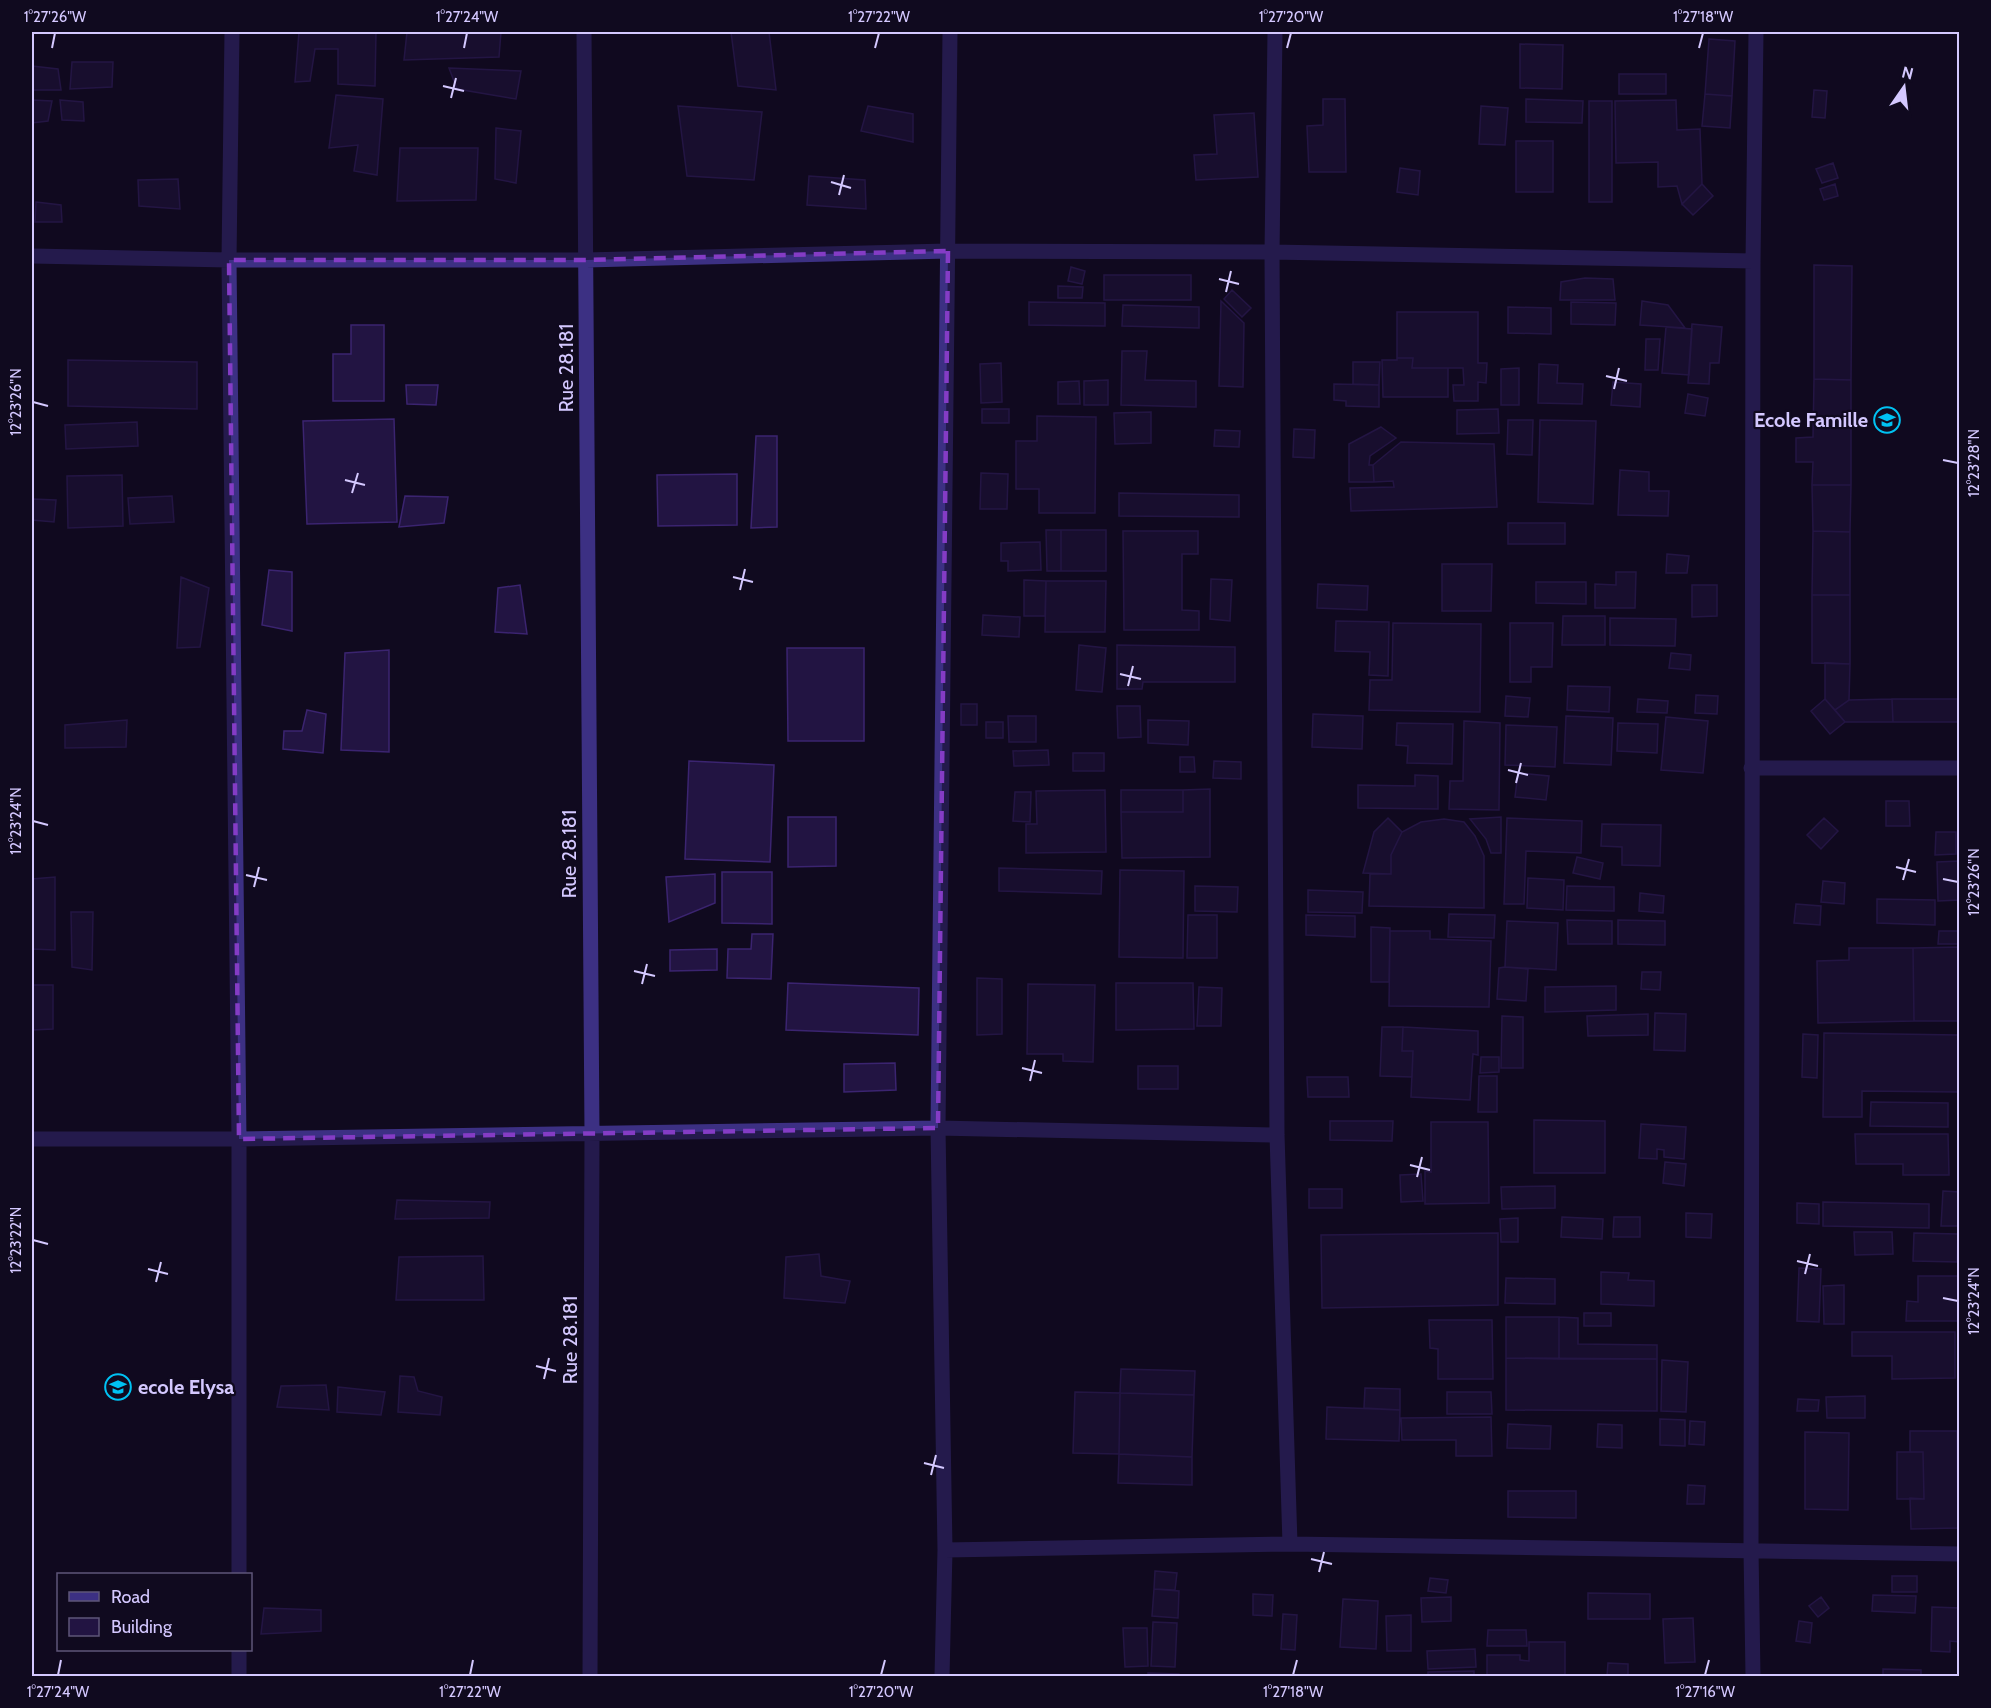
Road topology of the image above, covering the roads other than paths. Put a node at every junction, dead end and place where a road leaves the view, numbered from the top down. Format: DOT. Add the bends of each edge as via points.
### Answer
graph roads {
  1 [pos="232,32"];
  2 [pos="584,32"];
  3 [pos="950,32"];
  4 [pos="1275,32"];
  5 [pos="1756,32"];
  6 [pos="948,251"];
  7 [pos="1272,252"];
  8 [pos="32,256"];
  9 [pos="229,260"];
  10 [pos="586,260"];
  11 [pos="1752,261"];
  12 [pos="1752,768"];
  13 [pos="1959,768"];
  14 [pos="938,1128"];
  15 [pos="592,1134"];
  16 [pos="1277,1135"];
  17 [pos="32,1139"];
  18 [pos="239,1139"];
  19 [pos="1290,1544"];
  20 [pos="945,1550"];
  21 [pos="1751,1550"];
  22 [pos="1959,1554"];
  23 [pos="239,1573"];
  24 [pos="239,1651"];
  25 [pos="238,1677"];
  26 [pos="590,1677"];
  27 [pos="942,1677"];
  28 [pos="1753,1677"];
  1 -- 9 [label="street"];
  2 -- 10 [label="street, Rue 28.181"];
  3 -- 6 [label="street"];
  4 -- 7 [label="street"];
  5 -- 11 [label="street"];
  6 -- 7 [label="street"];
  6 -- 10 [label="street"];
  6 -- 14 [label="street"];
  7 -- 11 [label="street"];
  7 -- 16 [label="street"];
  8 -- 9 [label="street"];
  9 -- 10 [label="street"];
  9 -- 18 [label="street"];
  10 -- 15 [label="street, Rue 28.181"];
  11 -- 12 [label="street"];
  12 -- 13 [label="street"];
  12 -- 21 [label="street"];
  14 -- 15 [label="street"];
  14 -- 16 [label="street"];
  14 -- 20 [label="street"];
  15 -- 18 [label="street"];
  15 -- 26 [label="street, Rue 28.181"];
  16 -- 19 [label="street"];
  17 -- 18 [label="street"];
  18 -- 23 [label="street"];
  19 -- 20 [label="street"];
  19 -- 21 [label="street"];
  20 -- 27 [label="street"];
  21 -- 22 [label="street"];
  21 -- 28 [label="street"];
  24 -- 25 [label="street"];
}
